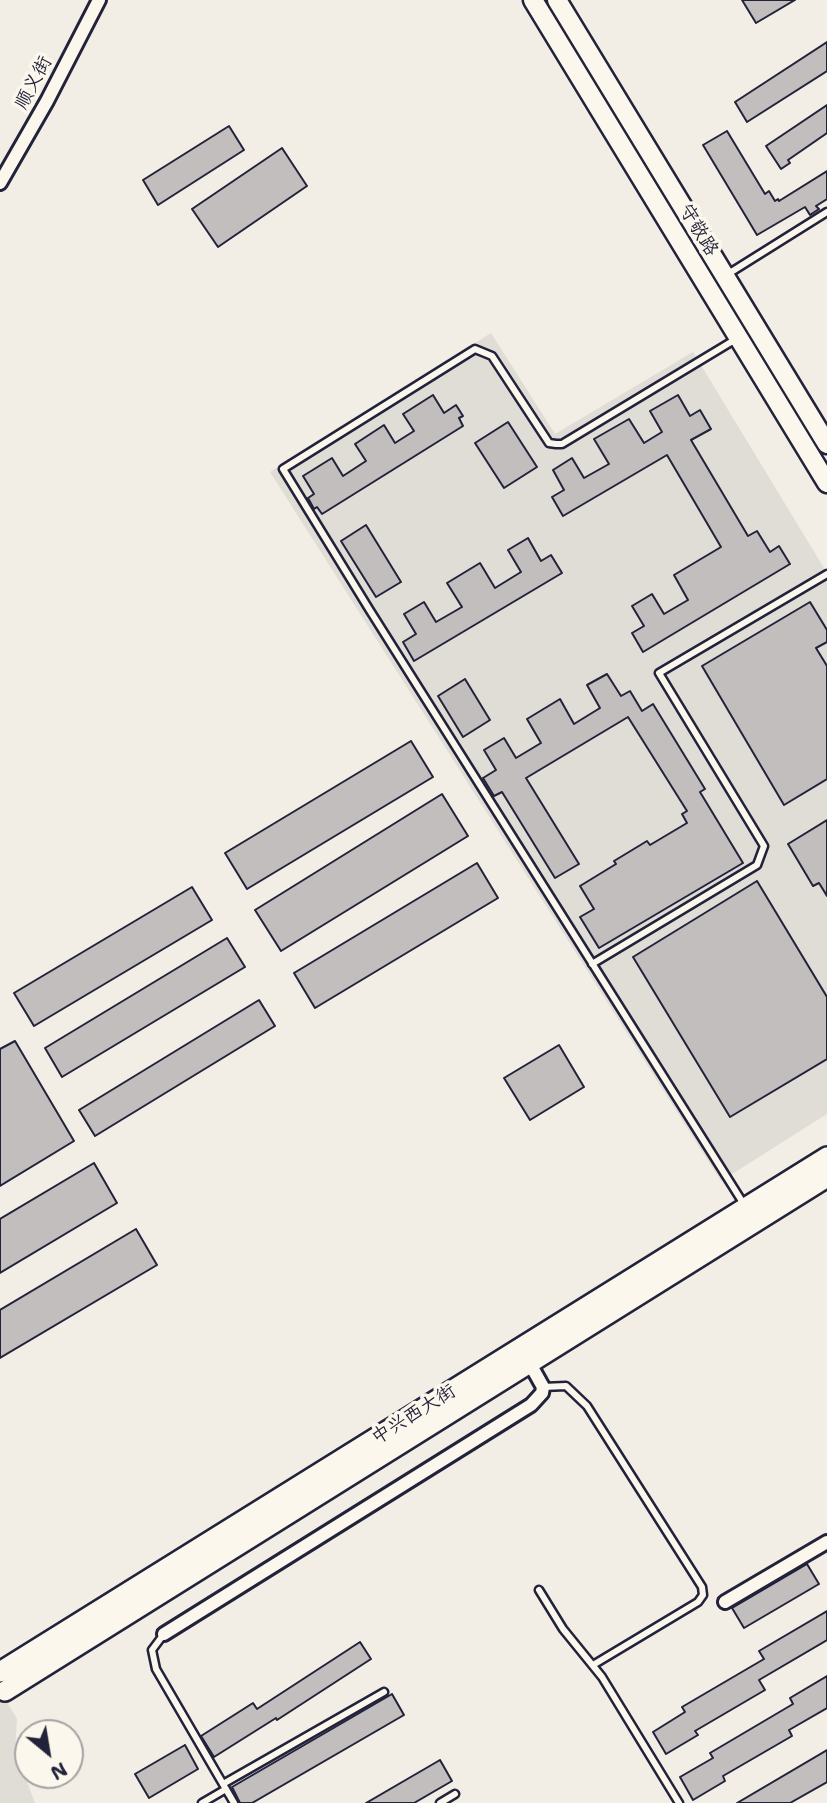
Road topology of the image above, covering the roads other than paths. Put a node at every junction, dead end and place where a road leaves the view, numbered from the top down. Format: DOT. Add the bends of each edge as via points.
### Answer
graph roads {
  1 [pos="99,0"];
  2 [pos="533,0"];
  3 [pos="556,0"];
  4 [pos="0,183"];
  5 [pos="827,212"];
  6 [pos="725,276"];
  7 [pos="739,338"];
  8 [pos="827,444"];
  9 [pos="827,483"];
  10 [pos="827,574"];
  11 [pos="592,964"];
  12 [pos="827,1157"];
  13 [pos="827,1177"];
  14 [pos="746,1208"];
  15 [pos="529,1362"];
  16 [pos="543,1387"];
  17 [pos="827,1542"];
  18 [pos="539,1590"];
  19 [pos="725,1602"];
  20 [pos="164,1633"];
  21 [pos="593,1665"];
  22 [pos="0,1672"];
  23 [pos="5,1691"];
  24 [pos="384,1692"];
  25 [pos="224,1787"];
  26 [pos="455,1794"];
  27 [pos="202,1803"];
  28 [pos="234,1803"];
  29 [pos="440,1803"];
  30 [pos="679,1803"];
  1 -- 4 [label="street, 顺义街"];
  2 -- 7 [label="main road, 守敬路"];
  3 -- 6 [label="main road, 守敬路"];
  5 -- 6 [label="lane"];
  6 -- 8 [label="main road, 守敬路"];
  7 -- 9 [label="main road, 守敬路"];
  7 -- 11 [label="lane" via="562,444 549,443 492,356 475,349 283,469"];
  10 -- 11 [label="lane" via="659,673 764,846 757,865"];
  11 -- 14 [label="lane"];
  12 -- 14 [label="main road, 中兴西大街"];
  13 -- 15 [label="main road, 中兴西大街"];
  14 -- 22 [label="main road, 中兴西大街"];
  15 -- 16 [label="street"];
  15 -- 23 [label="main road, 中兴西大街"];
  16 -- 20 [label="street" via="531,1405"];
  16 -- 21 [label="lane" via="566,1386 587,1406 702,1587 698,1602"];
  17 -- 19 [label="street"];
  18 -- 21 [label="lane"];
  20 -- 25 [label="lane" via="152,1650 156,1670"];
  21 -- 30 [label="lane"];
  24 -- 25 [label="lane"];
  25 -- 27 [label="lane"];
  25 -- 28 [label="lane"];
  26 -- 29 [label="lane"];
}
